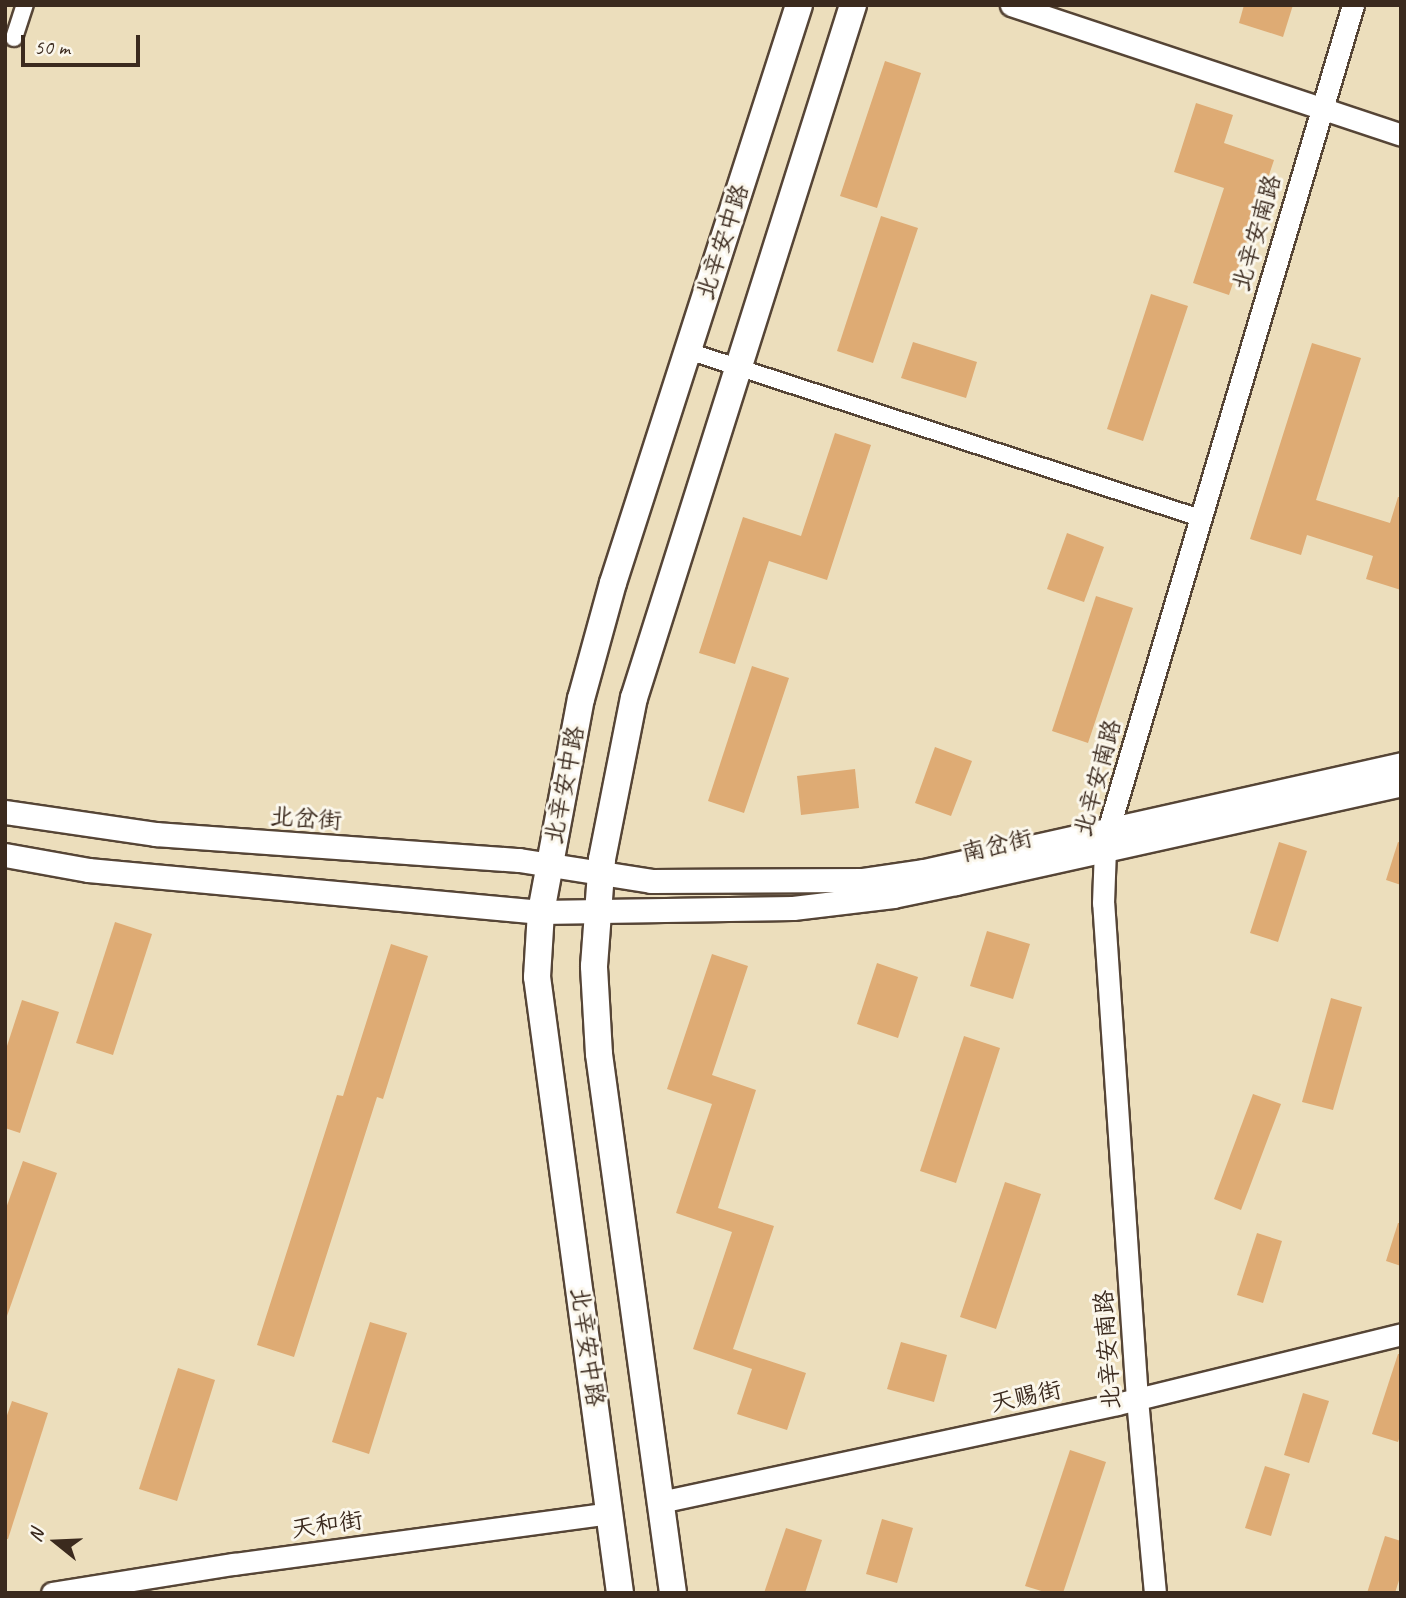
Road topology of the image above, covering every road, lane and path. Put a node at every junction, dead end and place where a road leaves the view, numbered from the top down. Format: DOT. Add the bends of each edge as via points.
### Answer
graph roads {
  1 [pos="25,5"];
  2 [pos="799,5"];
  3 [pos="853,5"];
  4 [pos="1011,5"];
  5 [pos="1353,5"];
  6 [pos="14,38"];
  7 [pos="1320,110"];
  8 [pos="1401,135"];
  9 [pos="688,351"];
  10 [pos="737,367"];
  11 [pos="1200,518"];
  12 [pos="1401,764"];
  13 [pos="1401,784"];
  14 [pos="5,812"];
  15 [pos="1107,838"];
  16 [pos="5,855"];
  17 [pos="550,867"];
  18 [pos="603,873"];
  19 [pos="599,911"];
  20 [pos="541,912"];
  21 [pos="1401,1334"];
  22 [pos="1137,1399"];
  23 [pos="660,1502"];
  24 [pos="609,1513"];
  25 [pos="52,1593"];
  26 [pos="620,1593"];
  27 [pos="673,1593"];
  28 [pos="1155,1593"];
  1 -- 6 [label="street"];
  2 -- 9 [label="main road, 北辛安中路"];
  3 -- 10 [label="main road, 北辛安中路"];
  4 -- 7 [label="street"];
  5 -- 7 [label="street, 北辛安南路"];
  7 -- 8 [label="street"];
  7 -- 11 [label="street, 北辛安南路"];
  9 -- 10 [label="street"];
  9 -- 17 [label="main road, 北辛安中路" via="613,583 581,699"];
  10 -- 11 [label="street"];
  10 -- 18 [label="main road, 北辛安中路" via="634,698 606,832"];
  11 -- 15 [label="street, 北辛安南路"];
  12 -- 15 [label="main road, 南岔街"];
  13 -- 15 [label="main road, 南岔街"];
  14 -- 17 [label="main road, 北岔街" via="155,834 519,860"];
  15 -- 18 [label="main road, 南岔街" via="863,880 651,881"];
  15 -- 19 [label="main road, 南岔街" via="893,895 793,908"];
  15 -- 22 [label="street, 北辛安南路" via="1103,903"];
  16 -- 20 [label="main road" via="88,870"];
  17 -- 18 [label="main road, 北岔街"];
  17 -- 20 [label="main road, 北辛安中路"];
  18 -- 19 [label="main road, 北辛安中路"];
  19 -- 20 [label="main road"];
  19 -- 23 [label="main road, 北辛安中路" via="594,967 599,1054"];
  20 -- 24 [label="main road, 北辛安中路" via="537,976"];
  21 -- 22 [label="street, 天赐街"];
  22 -- 23 [label="street, 天赐街"];
  22 -- 28 [label="street, 北辛安南路"];
  23 -- 27 [label="main road, 北辛安中路"];
  24 -- 25 [label="street, 天和街"];
  24 -- 26 [label="main road, 北辛安中路"];
}
